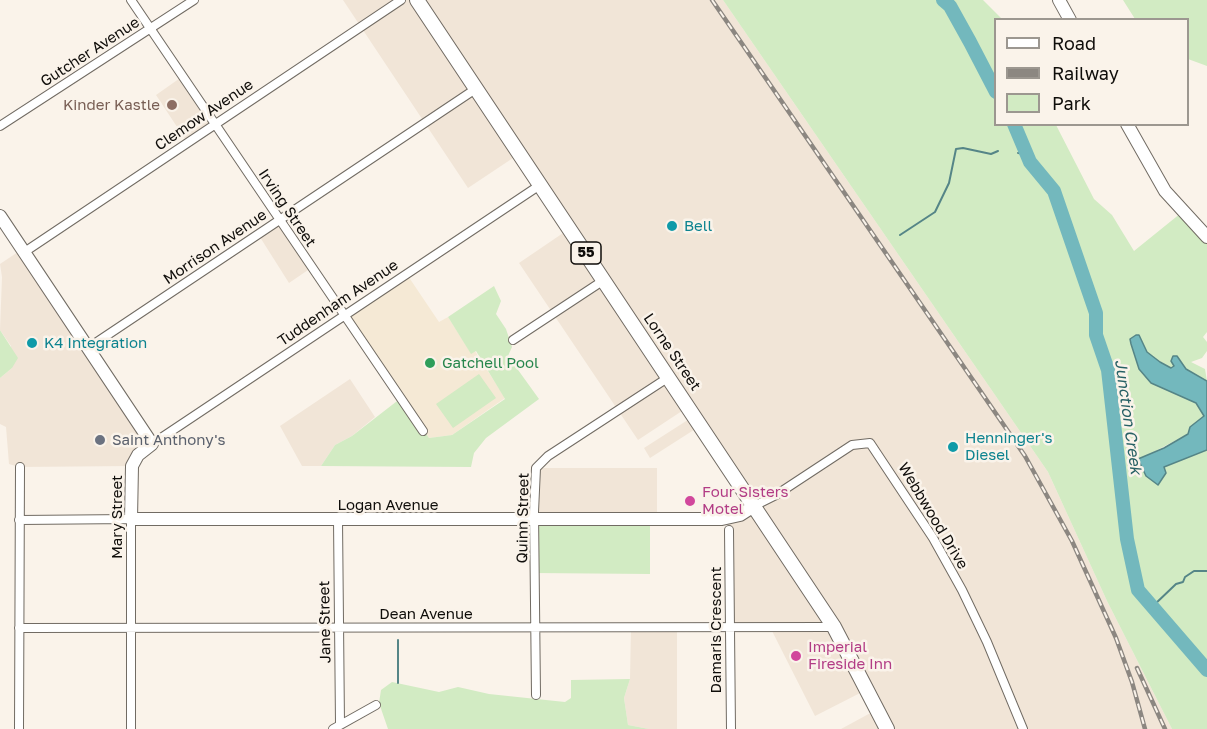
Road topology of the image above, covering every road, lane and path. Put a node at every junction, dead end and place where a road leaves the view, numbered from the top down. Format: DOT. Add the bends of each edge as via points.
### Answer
graph roads {
  1 [pos="131,0"];
  2 [pos="194,0"];
  3 [pos="401,0"];
  4 [pos="417,0"];
  5 [pos="1059,0"];
  6 [pos="1069,18"];
  7 [pos="150,29"];
  8 [pos="477,88"];
  9 [pos="215,124"];
  10 [pos="0,126"];
  11 [pos="1128,126"];
  12 [pos="540,185"];
  13 [pos="0,216"];
  14 [pos="279,220"];
  15 [pos="1207,237"];
  16 [pos="23,253"];
  17 [pos="604,280"];
  18 [pos="343,316"];
  19 [pos="513,340"];
  20 [pos="88,348"];
  21 [pos="669,377"];
  22 [pos="423,431"];
  23 [pos="152,444"];
  24 [pos="20,467"];
  25 [pos="754,506"];
  26 [pos="131,519"];
  27 [pos="19,520"];
  28 [pos="338,520"];
  29 [pos="534,520"];
  30 [pos="729,530"];
  31 [pos="536,627"];
  32 [pos="834,627"];
  33 [pos="19,628"];
  34 [pos="131,628"];
  35 [pos="338,628"];
  36 [pos="730,628"];
  37 [pos="536,694"];
  38 [pos="376,705"];
  39 [pos="336,727"];
  40 [pos="19,729"];
  41 [pos="131,729"];
  42 [pos="731,729"];
  43 [pos="887,729"];
  44 [pos="1023,729"];
  1 -- 7 [label="street, Irving Street"];
  2 -- 7 [label="street, Gutcher Avenue"];
  3 -- 9 [label="street, Clemow Avenue"];
  4 -- 8 [label="main road, Lorne Street / 55"];
  5 -- 6 [label="street"];
  7 -- 9 [label="street, Irving Street"];
  7 -- 10 [label="street, Gutcher Avenue"];
  8 -- 12 [label="main road, Lorne Street / 55"];
  8 -- 14 [label="street, Morrison Avenue"];
  9 -- 14 [label="street, Irving Street"];
  9 -- 16 [label="street, Clemow Avenue"];
  11 -- 15 [label="street" via="1165,191"];
  12 -- 17 [label="main road, Lorne Street / 55"];
  12 -- 18 [label="street, Tuddenham Avenue"];
  13 -- 16 [label="street"];
  14 -- 18 [label="street, Irving Street"];
  14 -- 20 [label="street, Morrison Avenue"];
  16 -- 20 [label="street"];
  17 -- 19 [label="street"];
  17 -- 21 [label="main road, Lorne Street / 55"];
  18 -- 22 [label="street, Irving Street"];
  18 -- 23 [label="street, Tuddenham Avenue"];
  20 -- 23 [label="street"];
  21 -- 25 [label="main road, Lorne Street / 55"];
  21 -- 29 [label="street, Quinn Street" via="540,463 534,473"];
  23 -- 26 [label="street, Mary Street" via="132,466"];
  24 -- 27 [label="street"];
  25 -- 29 [label="street, Logan Avenue" via="740,515 722,519"];
  25 -- 32 [label="main road, Lorne Street / 55"];
  25 -- 44 [label="street, Webbwood Drive" via="852,445 870,443 933,538 962,590"];
  26 -- 27 [label="street, Logan Avenue"];
  26 -- 28 [label="street, Logan Avenue"];
  26 -- 34 [label="street, Mary Street"];
  27 -- 33 [label="street"];
  28 -- 29 [label="street, Logan Avenue"];
  28 -- 35 [label="street, Jane Street"];
  29 -- 31 [label="street, Quinn Street"];
  30 -- 36 [label="street, Damaris Crescent"];
  31 -- 35 [label="street, Dean Avenue"];
  31 -- 36 [label="street, Dean Avenue"];
  31 -- 37 [label="street, Quinn Street"];
  32 -- 36 [label="street, Dean Avenue"];
  32 -- 43 [label="main road, Lorne Street / 55"];
  33 -- 34 [label="street, Dean Avenue"];
  33 -- 40 [label="street"];
  34 -- 35 [label="street, Dean Avenue"];
  34 -- 41 [label="street, Mary Street"];
  35 -- 39 [label="street, Jane Street"];
  36 -- 42 [label="street, Damaris Crescent"];
  38 -- 39 [label="street"];
}
